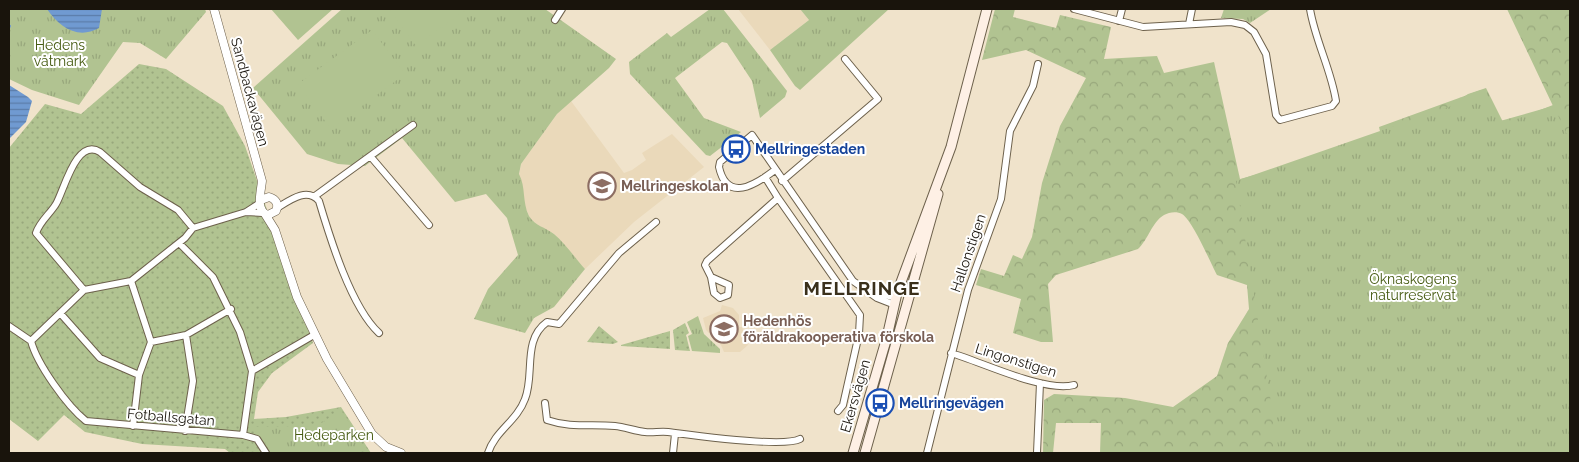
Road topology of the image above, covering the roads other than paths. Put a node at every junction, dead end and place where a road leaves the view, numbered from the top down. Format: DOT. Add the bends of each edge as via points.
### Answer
graph roads {
  1 [pos="214,9"];
  2 [pos="562,9"];
  3 [pos="988,9"];
  4 [pos="1074,9"];
  5 [pos="1122,9"];
  6 [pos="1192,9"];
  7 [pos="1310,9"];
  8 [pos="555,20"];
  9 [pos="1119,21"];
  10 [pos="1189,24"];
  11 [pos="845,59"];
  12 [pos="1038,64"];
  13 [pos="413,125"];
  14 [pos="371,157"];
  15 [pos="775,170"];
  16 [pos="941,176"];
  17 [pos="765,177"];
  18 [pos="262,181"];
  19 [pos="782,181"];
  20 [pos="315,196"];
  21 [pos="274,198"];
  22 [pos="778,198"];
  23 [pos="292,199"];
  24 [pos="261,201"];
  25 [pos="277,209"];
  26 [pos="246,212"];
  27 [pos="264,214"];
  28 [pos="656,222"];
  29 [pos="430,225"];
  30 [pos="193,228"];
  31 [pos="275,230"];
  32 [pos="180,243"];
  33 [pos="712,277"];
  34 [pos="131,281"];
  35 [pos="84,290"];
  36 [pos="895,302"];
  37 [pos="906,305"];
  38 [pos="231,309"];
  39 [pos="60,313"];
  40 [pos="9,326"];
  41 [pos="379,334"];
  42 [pos="186,335"];
  43 [pos="314,335"];
  44 [pos="30,341"];
  45 [pos="151,342"];
  46 [pos="951,353"];
  47 [pos="252,371"];
  48 [pos="139,375"];
  49 [pos="1040,383"];
  50 [pos="1074,385"];
  51 [pos="546,403"];
  52 [pos="838,411"];
  53 [pos="133,426"];
  54 [pos="185,431"];
  55 [pos="675,434"];
  56 [pos="243,435"];
  57 [pos="800,439"];
  58 [pos="266,453"];
  59 [pos="401,453"];
  60 [pos="488,453"];
  61 [pos="673,453"];
  62 [pos="853,453"];
  63 [pos="865,453"];
  64 [pos="927,453"];
  65 [pos="1037,453"];
  1 -- 18 [label="street, Sandbackavägen"];
  2 -- 8 [label="street"];
  3 -- 16 [label="main road, Ekersvägen"];
  4 -- 9 [label="street"];
  5 -- 9 [label="street"];
  6 -- 10 [label="street"];
  7 -- 10 [label="street" via="1314,32 1336,99 1332,106 1278,119 1266,54 1252,29 1235,22"];
  9 -- 10 [label="street" via="1143,27"];
  11 -- 19 [label="street" via="878,98"];
  12 -- 46 [label="street, Hallonstigen" via="1033,86 1010,132 1001,199 968,290"];
  13 -- 14 [label="street"];
  14 -- 20 [label="street"];
  14 -- 29 [label="street"];
  15 -- 17 [label="street"];
  15 -- 17 [label="street" via="752,135 718,167 725,183 732,187 751,186"];
  15 -- 19 [label="street"];
  16 -- 36 [label="main road, Ekersvägen"];
  16 -- 37 [label="main road, Ekersvägen"];
  17 -- 22 [label="street"];
  18 -- 21 [label="street, Sandbackavägen"];
  18 -- 24 [label="street, Sandbackavägen"];
  19 -- 36 [label="street" via="853,281 877,298"];
  20 -- 23 [label="street" via="308,194"];
  20 -- 41 [label="street" via="337,258 364,317"];
  21 -- 23 [label="street"];
  21 -- 24 [label="street" via="266,197"];
  21 -- 25 [label="street"];
  22 -- 33 [label="street" via="707,261 707,271"];
  22 -- 52 [label="street" via="860,315 859,334 843,405"];
  23 -- 25 [label="street"];
  24 -- 26 [label="street"];
  24 -- 27 [label="street" via="260,208"];
  25 -- 27 [label="street" via="271,214"];
  25 -- 31 [label="street"];
  26 -- 27 [label="street"];
  26 -- 30 [label="street"];
  27 -- 31 [label="street"];
  28 -- 60 [label="street" via="619,253 559,324 547,322 538,332 532,348 525,399 513,419 493,440"];
  30 -- 32 [label="street"];
  30 -- 35 [label="street" via="178,210 140,187 95,148 88,149 72,166 56,204 36,233"];
  31 -- 43 [label="street" via="289,275"];
  32 -- 34 [label="street"];
  32 -- 38 [label="street" via="213,277"];
  34 -- 35 [label="street"];
  34 -- 45 [label="street"];
  35 -- 39 [label="street"];
  36 -- 37 [label="main road"];
  36 -- 62 [label="main road, Ekersvägen"];
  37 -- 63 [label="main road, Ekersvägen"];
  38 -- 42 [label="street"];
  38 -- 47 [label="street"];
  39 -- 44 [label="street"];
  39 -- 48 [label="street" via="100,358"];
  40 -- 44 [label="street, Fotballsgatan"];
  42 -- 45 [label="street"];
  42 -- 54 [label="street" via="193,381"];
  43 -- 47 [label="street"];
  43 -- 59 [label="street" via="372,434 386,447"];
  44 -- 53 [label="street, Fotballsgatan" via="52,380 79,416 91,423"];
  45 -- 48 [label="street"];
  46 -- 49 [label="street, Lingonstigen"];
  46 -- 64 [label="street, Hallonstigen"];
  47 -- 56 [label="street"];
  48 -- 53 [label="street"];
  49 -- 50 [label="street, Lingonstigen" via="1059,387"];
  49 -- 65 [label="street"];
  51 -- 55 [label="street" via="546,418 553,422"];
  53 -- 54 [label="street, Fotballsgatan"];
  54 -- 56 [label="street, Fotballsgatan"];
  55 -- 57 [label="street" via="755,441 793,442"];
  55 -- 61 [label="street"];
  56 -- 58 [label="street" via="257,440"];
}
